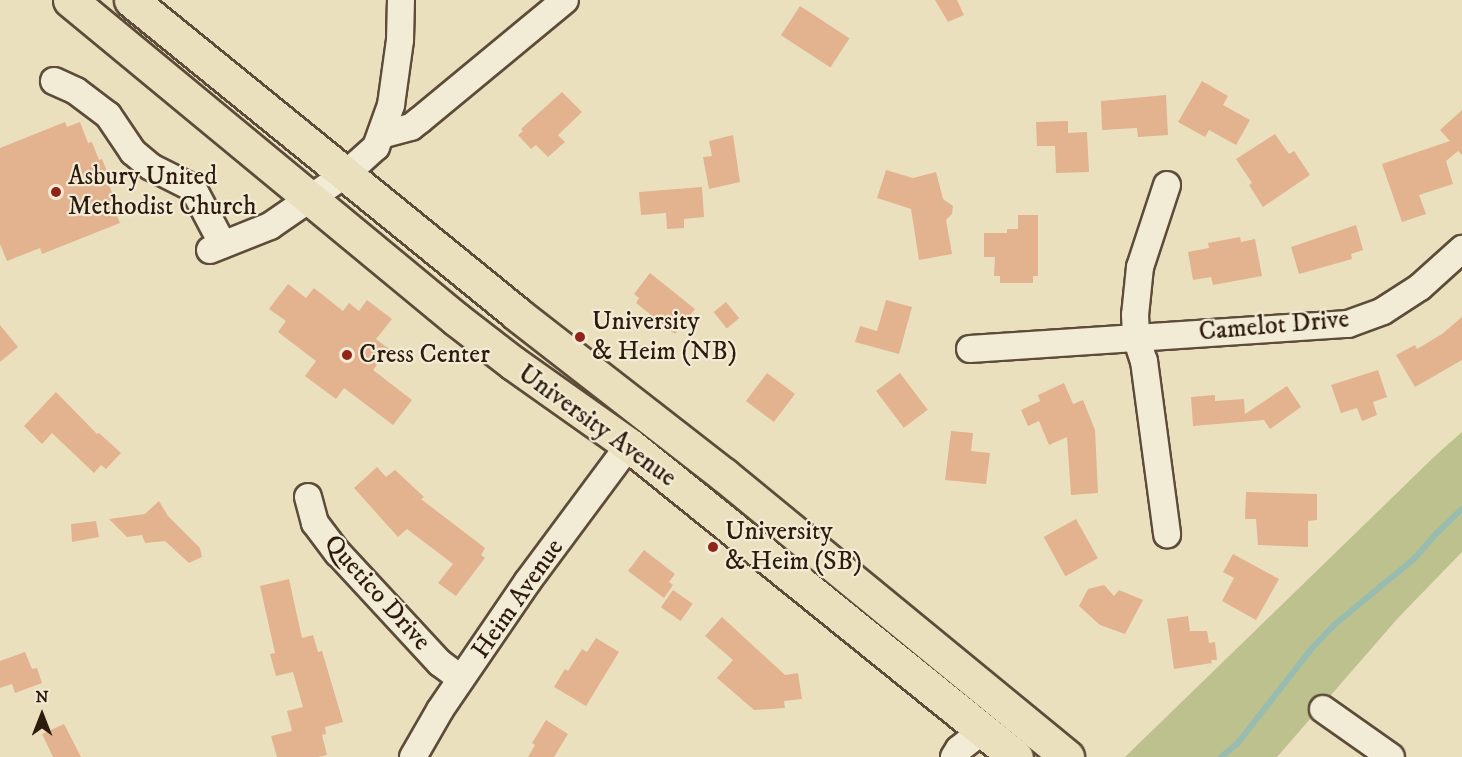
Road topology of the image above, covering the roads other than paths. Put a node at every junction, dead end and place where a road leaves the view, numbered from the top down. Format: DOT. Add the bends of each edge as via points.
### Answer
graph roads {
  1 [pos="70,0"];
  2 [pos="131,0"];
  3 [pos="401,0"];
  4 [pos="565,0"];
  5 [pos="54,81"];
  6 [pos="381,135"];
  7 [pos="347,174"];
  8 [pos="1167,185"];
  9 [pos="310,200"];
  10 [pos="1462,249"];
  11 [pos="1136,337"];
  12 [pos="970,349"];
  13 [pos="629,445"];
  14 [pos="308,497"];
  15 [pos="785,524"];
  16 [pos="1167,534"];
  17 [pos="461,680"];
  18 [pos="1323,709"];
  19 [pos="982,731"];
  20 [pos="413,757"];
  21 [pos="954,757"];
  22 [pos="1016,757"];
  23 [pos="1050,757"];
  24 [pos="1067,757"];
  25 [pos="1391,757"];
  1 -- 9 [label="main road, University Avenue"];
  2 -- 7 [label="main road, University Avenue"];
  3 -- 6 [label="street" via="391,105"];
  4 -- 6 [label="street" via="411,127"];
  5 -- 9 [label="street" via="76,91 108,115 134,152 152,167 193,188 217,248 270,226"];
  6 -- 7 [label="street" via="371,153"];
  7 -- 9 [label="street"];
  7 -- 15 [label="main road, University Avenue" via="451,261"];
  8 -- 11 [label="street" via="1140,267"];
  9 -- 13 [label="main road, University Avenue" via="513,363"];
  10 -- 11 [label="street, Camelot Drive" via="1402,299 1348,324"];
  11 -- 12 [label="street, Camelot Drive"];
  11 -- 16 [label="street" via="1144,361"];
  13 -- 15 [label="main road" via="642,439 652,440 747,506"];
  13 -- 17 [label="street, Heim Avenue" via="528,581"];
  13 -- 19 [label="main road, University Avenue"];
  14 -- 17 [label="street, Quetico Drive" via="315,523 338,553 440,663"];
  15 -- 24 [label="main road, University Avenue"];
  17 -- 20 [label="street, Heim Avenue"];
  18 -- 25 [label="street"];
  19 -- 21 [label="street"];
  19 -- 22 [label="main road, University Avenue"];
  19 -- 23 [label="main road" via="1005,727"];
}
